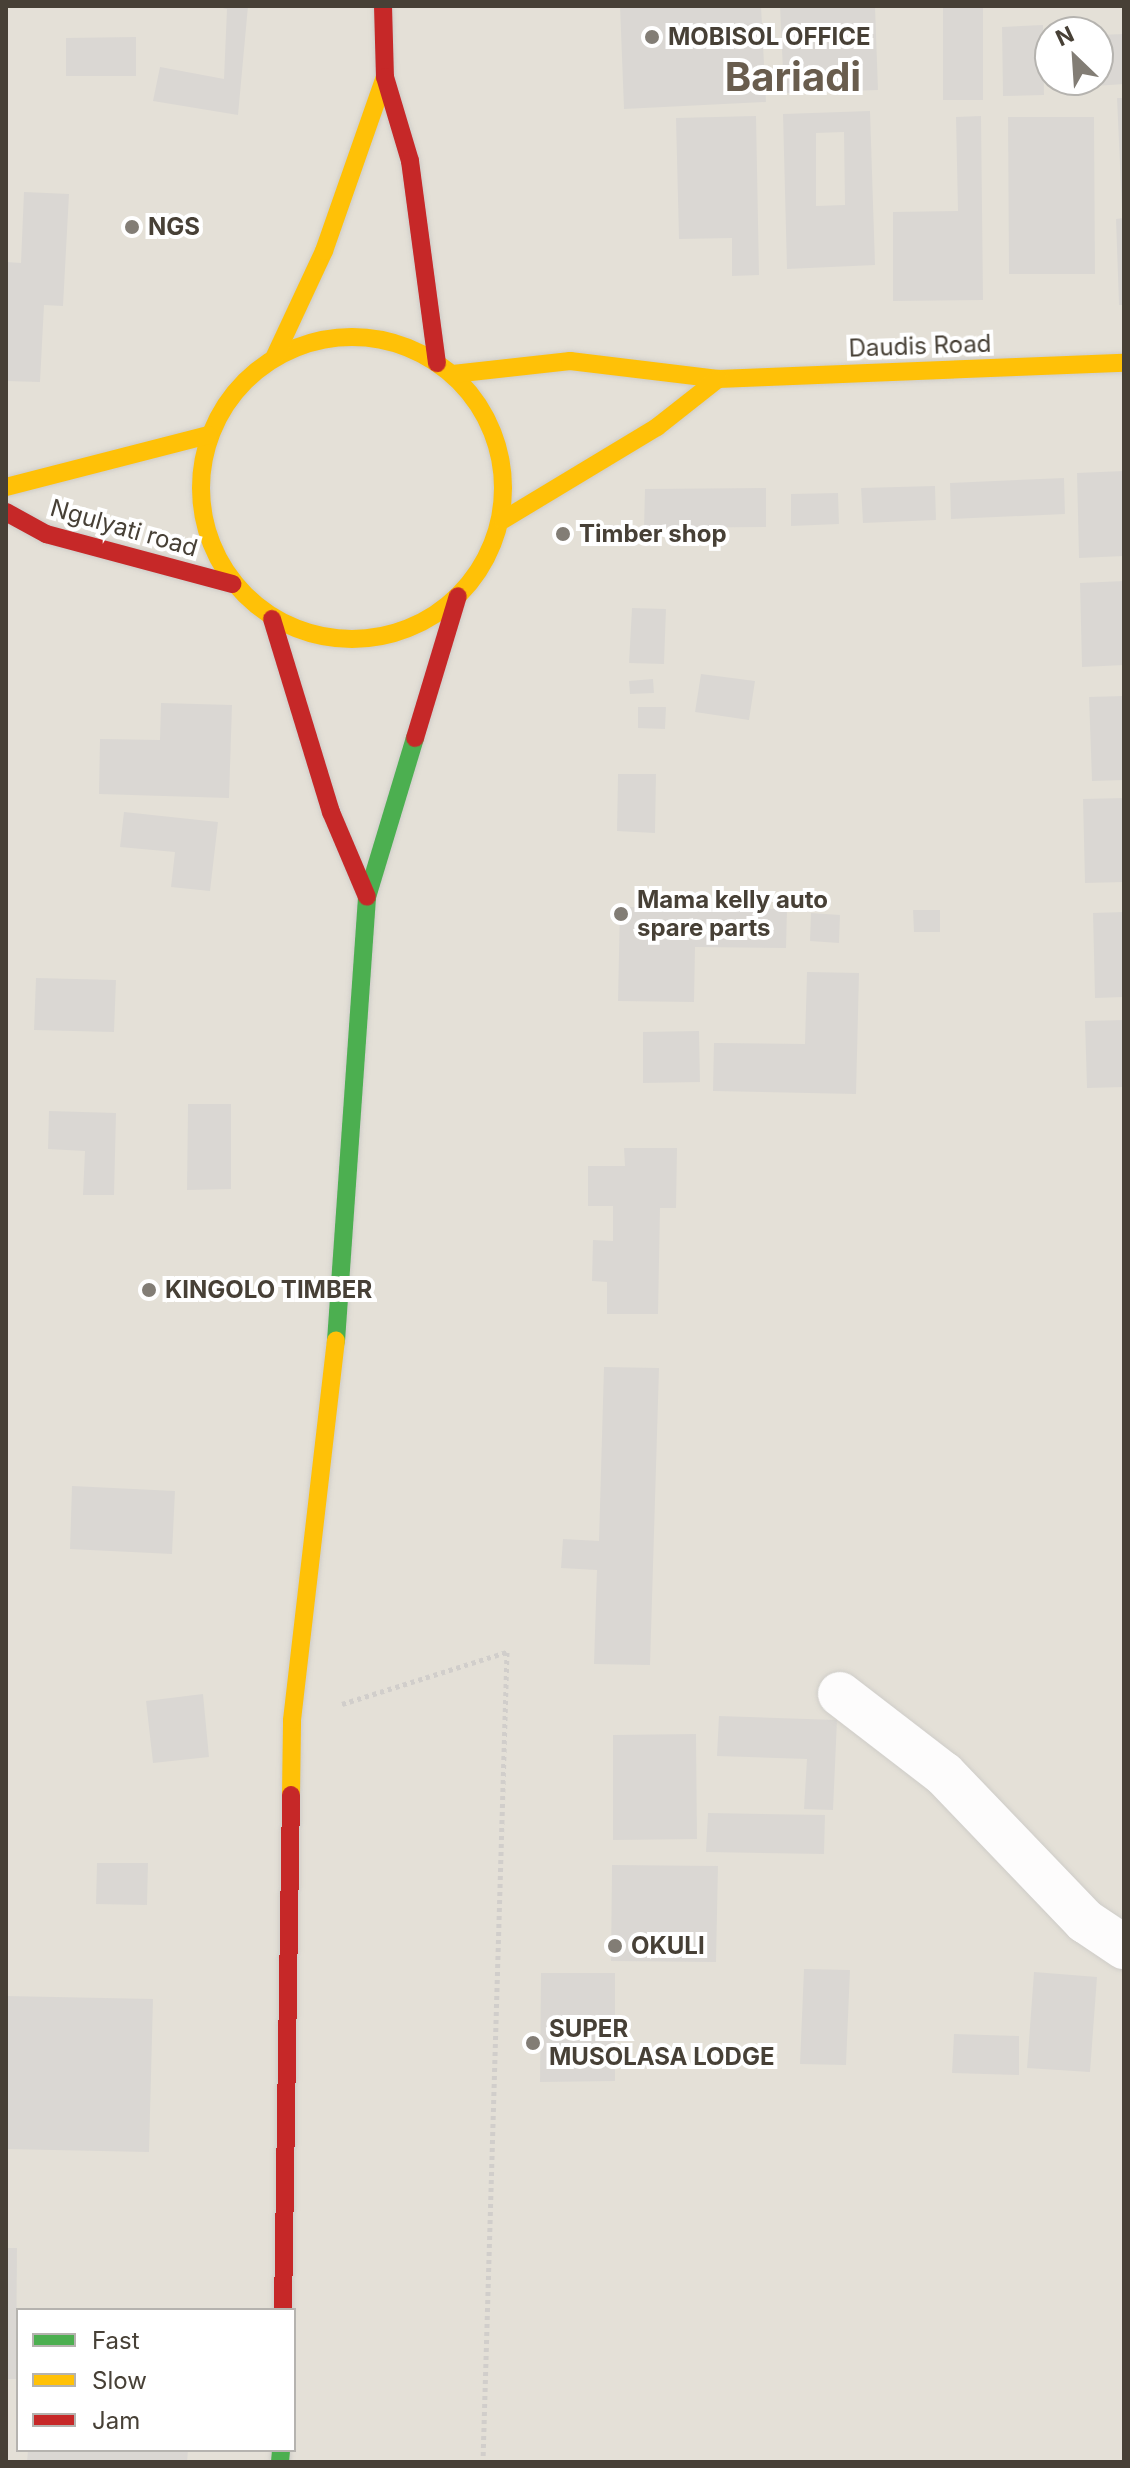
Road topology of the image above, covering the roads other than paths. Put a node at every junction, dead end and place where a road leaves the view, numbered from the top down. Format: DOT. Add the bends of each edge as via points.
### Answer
graph roads {
  1 [pos="383,6"];
  2 [pos="385,77"];
  3 [pos="275,356"];
  4 [pos="437,363"];
  5 [pos="1124,363"];
  6 [pos="453,374"];
  7 [pos="718,379"];
  8 [pos="208,435"];
  9 [pos="6,487"];
  10 [pos="6,512"];
  11 [pos="503,520"];
  12 [pos="232,584"];
  13 [pos="458,596"];
  14 [pos="272,619"];
  15 [pos="367,897"];
  16 [pos="840,1694"];
  17 [pos="1124,1947"];
  18 [pos="283,2308"];
  1 -- 2 [label="main road"];
  2 -- 3 [label="main road" via="324,251"];
  2 -- 4 [label="main road" via="410,161"];
  3 -- 4 [label="main road" via="325,338 377,337"];
  3 -- 8 [label="main road" via="235,389"];
  4 -- 6 [label="main road"];
  5 -- 7 [label="main road, Daudis Road"];
  6 -- 7 [label="main road, Daudis Road" via="570,361"];
  6 -- 11 [label="main road" via="489,420 503,465"];
  7 -- 11 [label="main road" via="657,427"];
  8 -- 9 [label="main road, Ngulyati road"];
  8 -- 12 [label="main road" via="199,486 206,538"];
  10 -- 12 [label="main road, Ngulyati road" via="46,534"];
  11 -- 13 [label="main road"];
  12 -- 14 [label="main road"];
  13 -- 14 [label="main road" via="419,624 374,638 321,637"];
  13 -- 15 [label="main road"];
  14 -- 15 [label="main road" via="331,812"];
  15 -- 18 [label="main road" via="338,1326 292,1720"];
  16 -- 17 [label="street" via="944,1774 1085,1921"];
}
